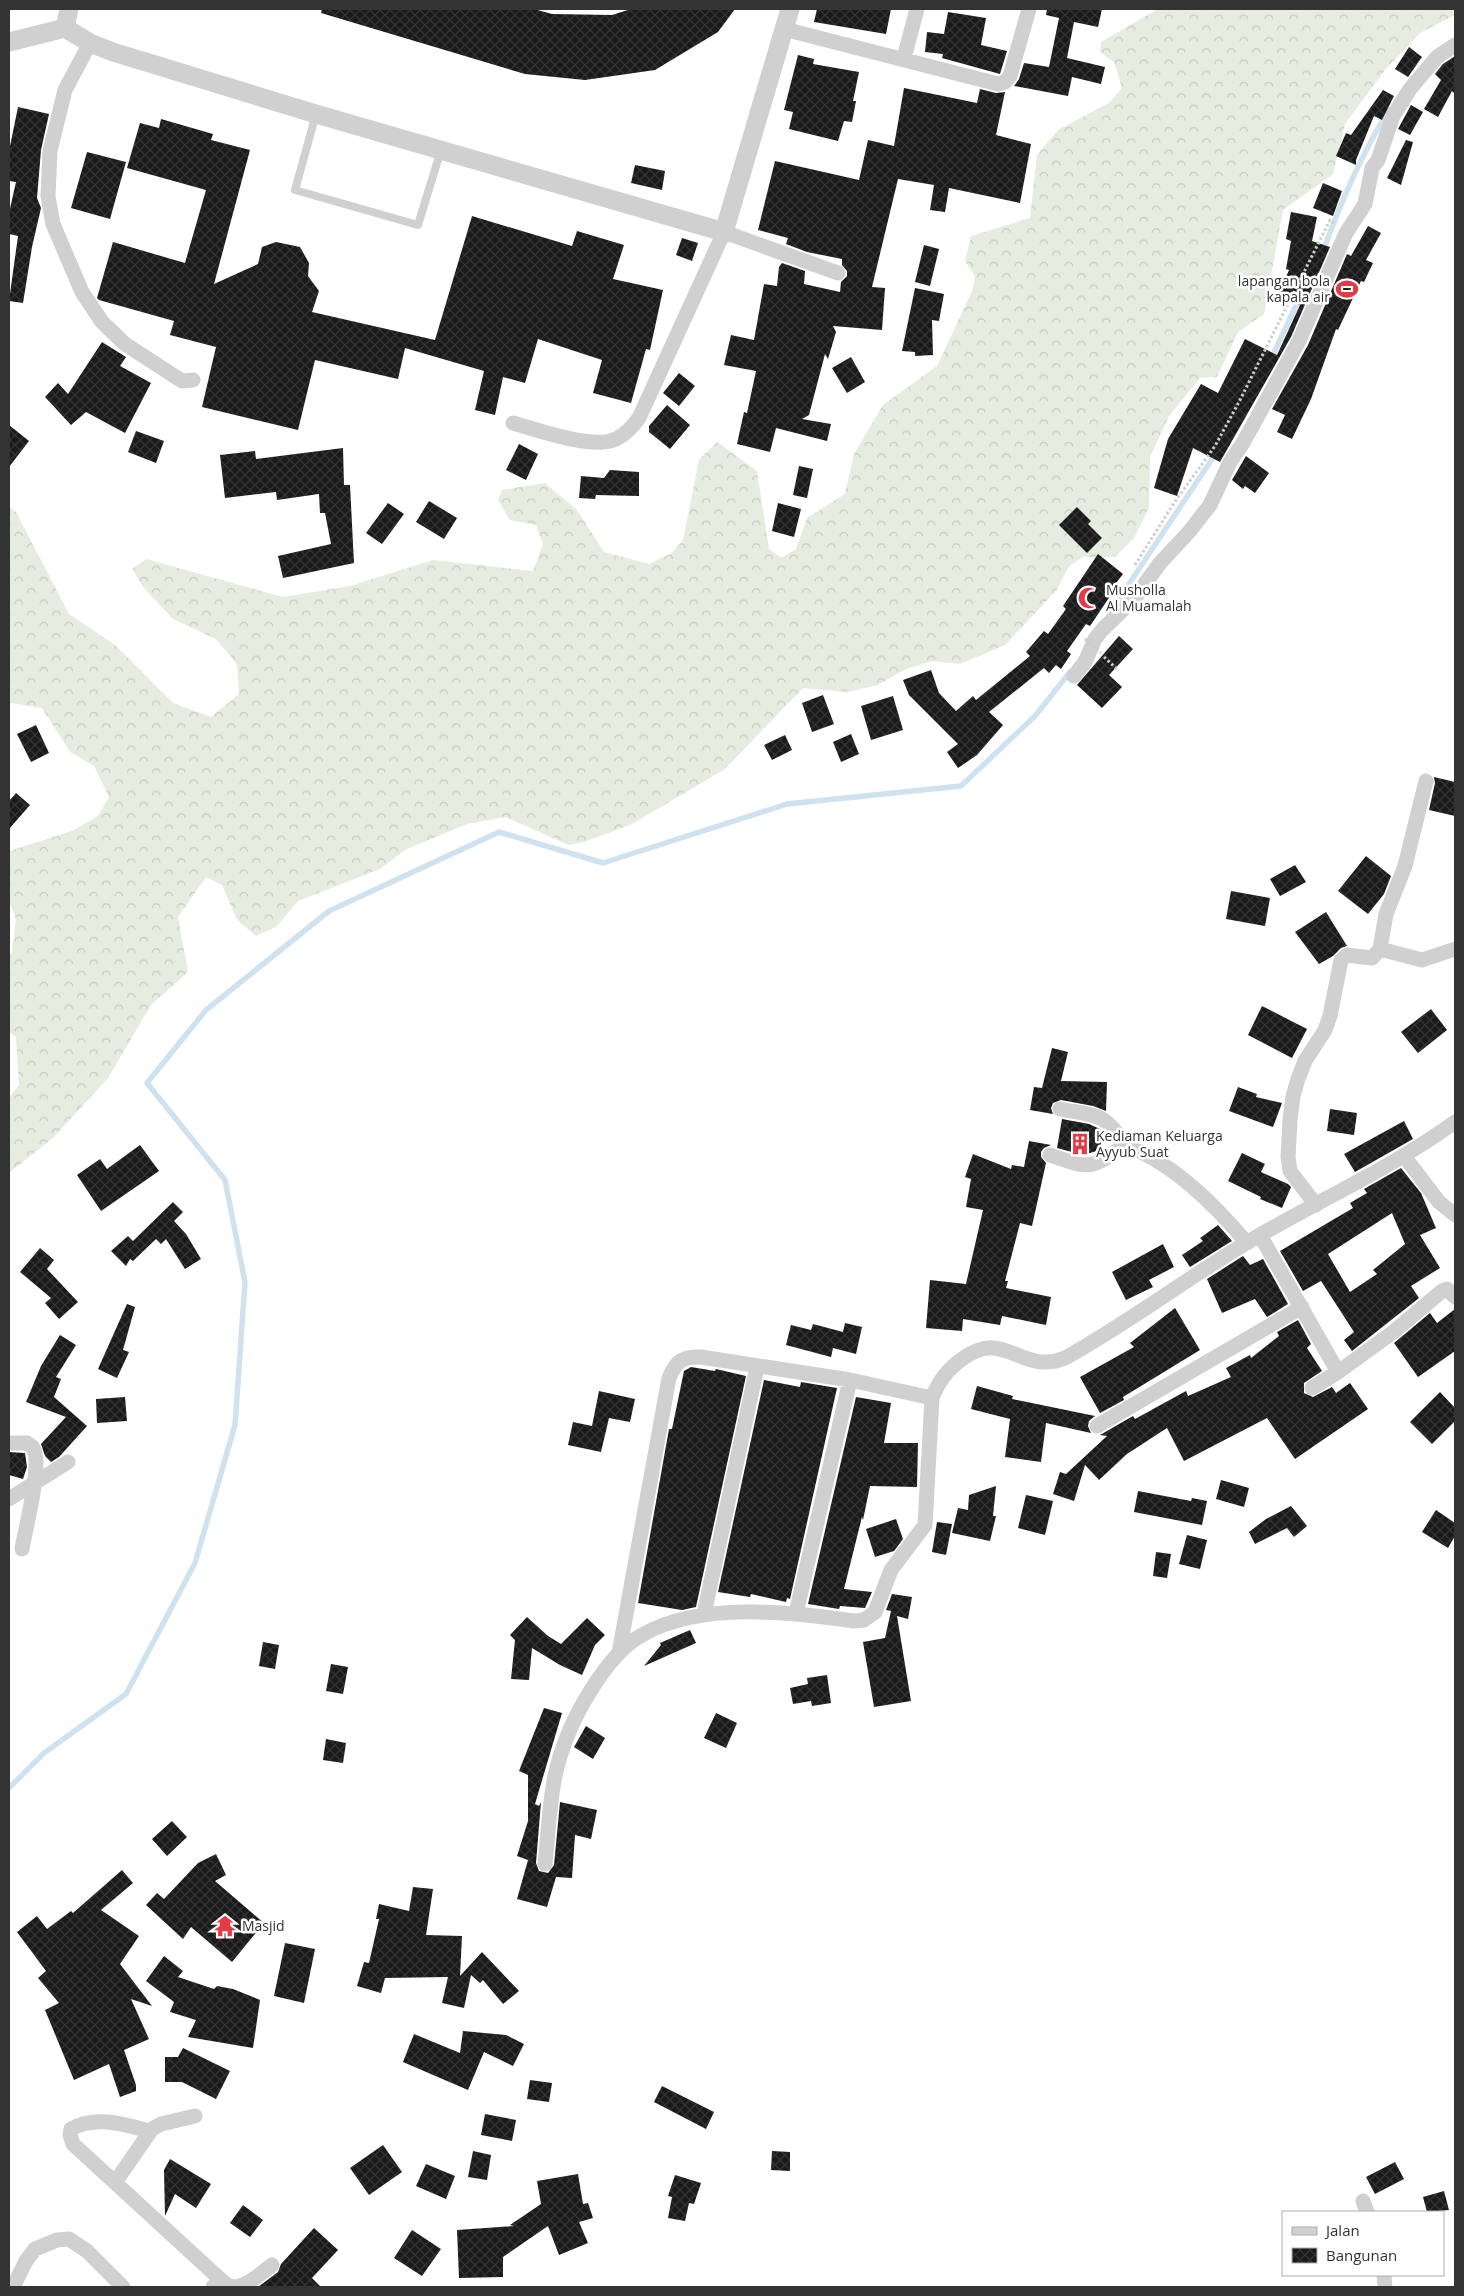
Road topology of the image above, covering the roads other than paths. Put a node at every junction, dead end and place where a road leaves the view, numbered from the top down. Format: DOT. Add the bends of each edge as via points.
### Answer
graph roads {
  1 [pos="69,9"];
  2 [pos="790,9"];
  3 [pos="916,9"];
  4 [pos="1029,9"];
  5 [pos="65,28"];
  6 [pos="784,29"];
  7 [pos="9,42"];
  8 [pos="90,43"];
  9 [pos="1455,45"];
  10 [pos="904,58"];
  11 [pos="316,114"];
  12 [pos="441,150"];
  13 [pos="724,232"];
  14 [pos="838,273"];
  15 [pos="193,380"];
  16 [pos="513,423"];
  17 [pos="1074,676"];
  18 [pos="1426,781"];
  19 [pos="1380,949"];
  20 [pos="1455,949"];
  21 [pos="1060,1109"];
  22 [pos="1455,1122"];
  23 [pos="1125,1145"];
  24 [pos="1050,1155"];
  25 [pos="1404,1156"];
  26 [pos="1316,1205"];
  27 [pos="1455,1215"];
  28 [pos="1260,1235"];
  29 [pos="1247,1243"];
  30 [pos="1455,1297"];
  31 [pos="1302,1307"];
  32 [pos="757,1367"];
  33 [pos="1338,1372"];
  34 [pos="850,1380"];
  35 [pos="1312,1388"];
  36 [pos="932,1398"];
  37 [pos="1097,1426"];
  38 [pos="9,1443"];
  39 [pos="68,1462"];
  40 [pos="35,1482"];
  41 [pos="9,1499"];
  42 [pos="22,1549"];
  43 [pos="796,1613"];
  44 [pos="704,1614"];
  45 [pos="619,1653"];
  46 [pos="545,1864"];
  47 [pos="196,2116"];
  48 [pos="149,2131"];
  49 [pos="116,2181"];
  50 [pos="272,2265"];
  51 [pos="216,2283"];
  52 [pos="13,2287"];
  53 [pos="123,2287"];
  1 -- 5 [label="street"];
  2 -- 6 [label="street"];
  3 -- 10 [label="street"];
  4 -- 10 [label="street" via="1010,76 1005,82 998,84"];
  5 -- 7 [label="street"];
  5 -- 8 [label="street"];
  6 -- 10 [label="street"];
  6 -- 13 [label="street"];
  8 -- 11 [label="street"];
  8 -- 15 [label="street" via="65,90 50,151 48,196 53,224 82,292 102,322 125,344 182,381"];
  9 -- 17 [label="street" via="1437,57 1392,116 1378,160 1372,168 1365,204 1346,233 1299,341 1230,462 1210,505 1134,599 1099,634"];
  11 -- 12 [label="street"];
  11 -- 12 [label="lane" via="295,190 304,193 418,225"];
  12 -- 13 [label="street"];
  13 -- 14 [label="street"];
  13 -- 16 [label="street" via="639,418 624,434 615,440 588,442"];
  18 -- 19 [label="street" via="1405,866 1386,914"];
  19 -- 20 [label="street" via="1422,960"];
  19 -- 26 [label="street" via="1372,958 1347,955 1341,960 1325,1030 1305,1061 1293,1096 1288,1157 1290,1171"];
  21 -- 23 [label="street" via="1098,1116 1113,1126"];
  22 -- 25 [label="street"];
  23 -- 24 [label="street" via="1093,1166 1075,1164"];
  23 -- 29 [label="street" via="1162,1164 1206,1198"];
  25 -- 26 [label="street"];
  25 -- 27 [label="street" via="1439,1202"];
  26 -- 28 [label="street"];
  28 -- 29 [label="street"];
  28 -- 31 [label="street"];
  29 -- 36 [label="street" via="1055,1362 1042,1363 992,1347 974,1350 945,1374"];
  30 -- 33 [label="street" via="1448,1289 1442,1290 1392,1333"];
  31 -- 33 [label="street"];
  31 -- 37 [label="street"];
  32 -- 34 [label="street"];
  32 -- 44 [label="street"];
  32 -- 45 [label="street" via="691,1356 674,1365"];
  33 -- 35 [label="street"];
  34 -- 36 [label="street"];
  34 -- 43 [label="street"];
  36 -- 43 [label="street" via="925,1525 891,1570 875,1612 864,1620 854,1621"];
  38 -- 40 [label="street" via="27,1443 34,1449"];
  39 -- 40 [label="street"];
  40 -- 41 [label="street"];
  40 -- 42 [label="street"];
  43 -- 44 [label="street"];
  44 -- 45 [label="street" via="642,1635"];
  45 -- 46 [label="street" via="582,1704 559,1759"];
  47 -- 48 [label="street" via="160,2124"];
  48 -- 49 [label="street"];
  48 -- 49 [label="street" via="108,2121 71,2129 73,2144"];
  49 -- 51 [label="street"];
  50 -- 51 [label="street" via="237,2286"];
  52 -- 53 [label="street" via="35,2249 69,2239 87,2251"];
}
